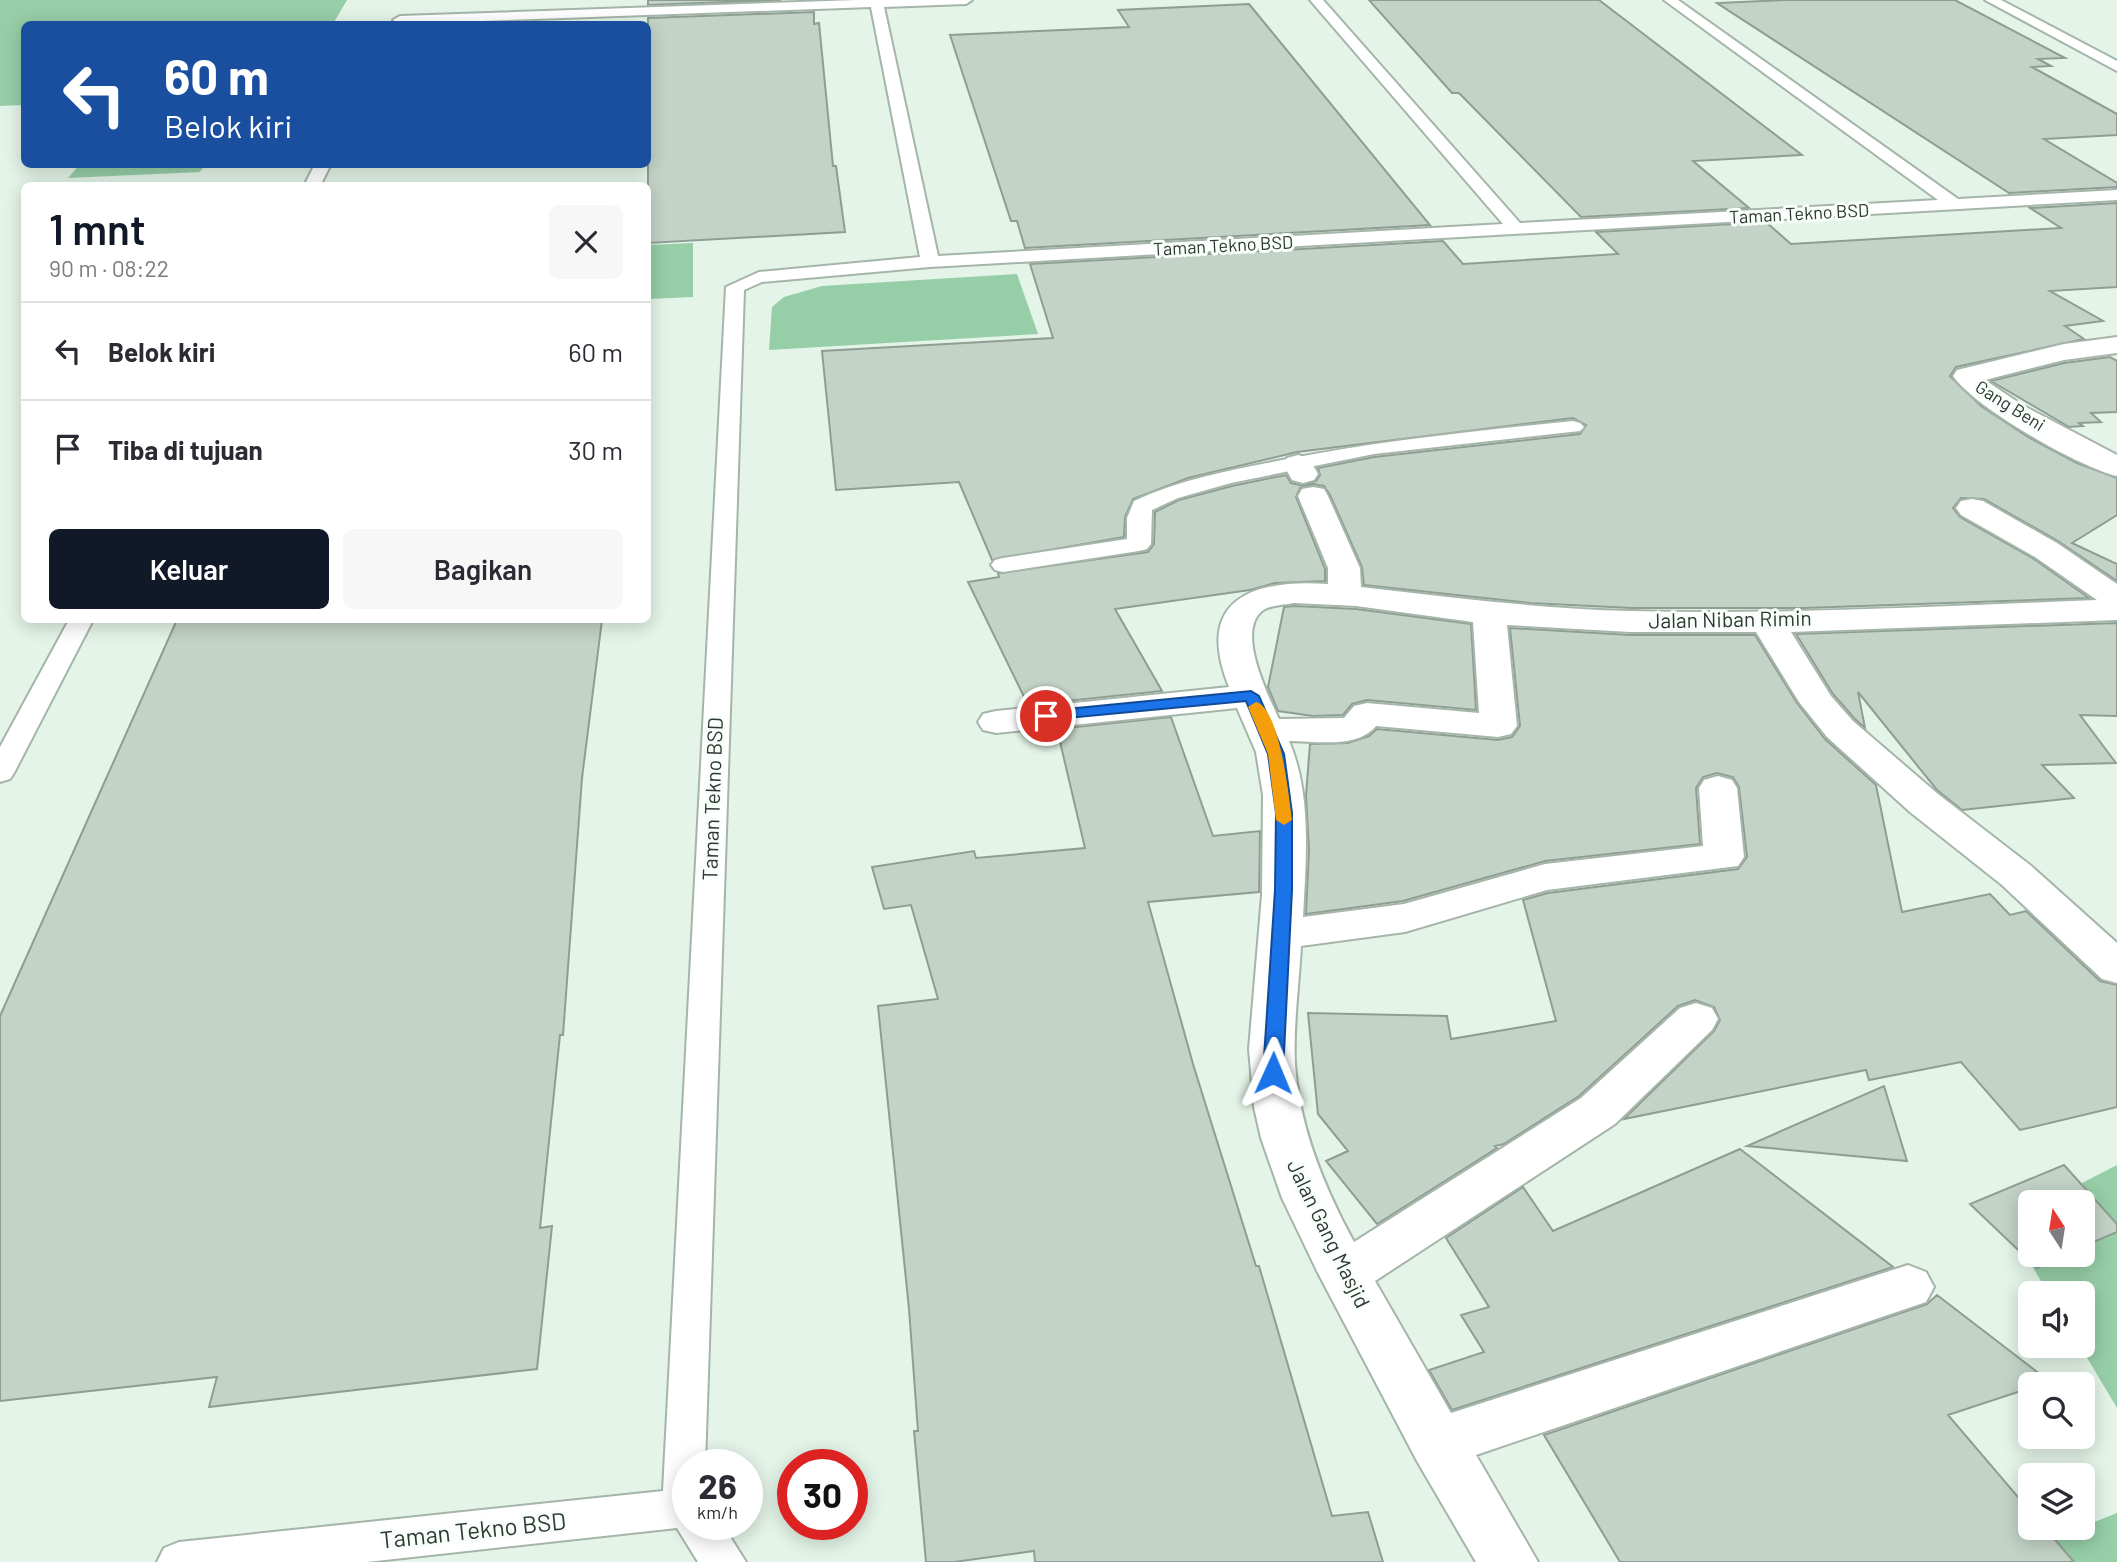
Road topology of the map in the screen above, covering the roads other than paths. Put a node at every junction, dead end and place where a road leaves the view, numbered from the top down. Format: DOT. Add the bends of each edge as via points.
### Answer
graph roads {
  1 [pos="966,0"];
  2 [pos="1316,0"];
  3 [pos="1670,0"];
  4 [pos="1991,0"];
  5 [pos="877,1"];
  6 [pos="401,18"];
  7 [pos="2117,67"];
  8 [pos="2117,195"];
  9 [pos="1956,205"];
  10 [pos="1516,229"];
  11 [pos="930,262"];
  12 [pos="2117,345"];
  13 [pos="1573,428"];
  14 [pos="2117,467"];
  15 [pos="1305,478"];
  16 [pos="1972,508"];
  17 [pos="1003,565"];
  18 [pos="1345,596"];
  19 [pos="2117,599"];
  20 [pos="2117,610"];
  21 [pos="1489,613"];
  22 [pos="1766,620"];
  23 [pos="79,623"];
  24 [pos="1259,713"];
  25 [pos="996,722"];
  26 [pos="0,773"];
  27 [pos="1718,788"];
  28 [pos="1281,934"];
  29 [pos="2117,968"];
  30 [pos="1696,1019"];
  31 [pos="1345,1274"];
  32 [pos="1908,1286"];
  33 [pos="1437,1443"];
  34 [pos="691,1449"];
  35 [pos="672,1517"];
  36 [pos="708,1540"];
  37 [pos="179,1562"];
  38 [pos="724,1562"];
  39 [pos="1508,1562"];
  1 -- 5 [label="lane"];
  2 -- 10 [label="lane"];
  3 -- 9 [label="lane"];
  4 -- 7 [label="lane"];
  5 -- 6 [label="lane"];
  5 -- 11 [label="lane"];
  8 -- 9 [label="lane, Taman Tekno BSD"];
  9 -- 10 [label="lane, Taman Tekno BSD"];
  10 -- 11 [label="lane, Taman Tekno BSD"];
  11 -- 34 [label="lane, Taman Tekno BSD" via="759,277 735,287"];
  12 -- 14 [label="street, Gang Beni" via="2064,352 1967,376 2024,418"];
  13 -- 15 [label="lane" via="1413,442"];
  15 -- 17 [label="lane" via="1228,477 1148,503 1138,511 1139,544"];
  15 -- 18 [label="street" via="1344,568"];
  16 -- 19 [label="street" via="2046,550"];
  18 -- 21 [label="street, Jalan Niban Rimin"];
  18 -- 24 [label="street, Jalan Gang Masjid" via="1286,594 1261,598 1247,606 1233,634"];
  20 -- 22 [label="street, Jalan Niban Rimin"];
  21 -- 22 [label="street, Jalan Niban Rimin" via="1667,622"];
  21 -- 24 [label="street" via="1498,726 1367,714 1354,730"];
  22 -- 29 [label="street" via="1839,729 2016,875"];
  23 -- 26 [label="lane"];
  24 -- 25 [label="street"];
  24 -- 28 [label="street, Jalan Gang Masjid" via="1279,765 1284,813"];
  27 -- 28 [label="street" via="1724,857 1545,877 1405,918"];
  28 -- 31 [label="street, Jalan Gang Masjid" via="1273,1073 1280,1123 1296,1174"];
  30 -- 31 [label="street" via="1598,1111"];
  31 -- 33 [label="street, Jalan Gang Masjid"];
  32 -- 33 [label="street"];
  33 -- 39 [label="street, Jalan Gang Masjid"];
  35 -- 37 [label="lane, Taman Tekno BSD"];
  36 -- 38 [label="lane"];
}
